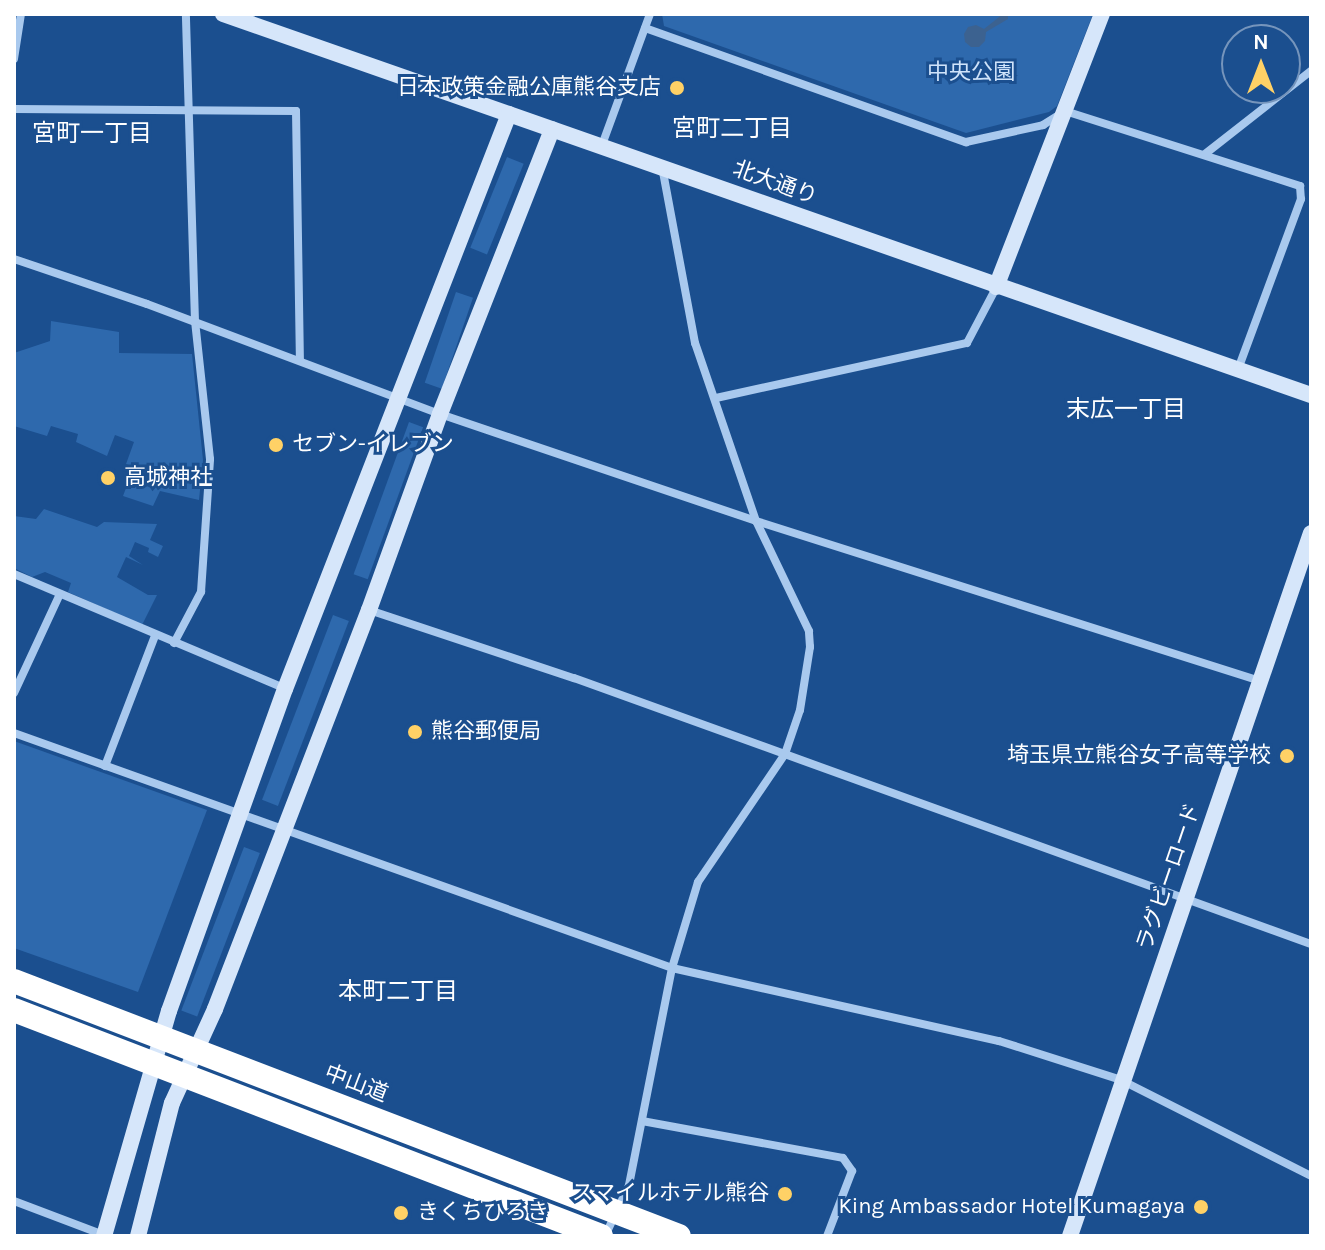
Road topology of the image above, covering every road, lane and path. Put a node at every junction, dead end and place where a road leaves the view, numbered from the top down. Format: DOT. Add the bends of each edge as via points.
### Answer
graph roads {
  1 [pos="21,14"];
  2 [pos="186,14"];
  3 [pos="223,14"];
  4 [pos="650,14"];
  5 [pos="1102,14"];
  6 [pos="645,28"];
  7 [pos="14,59"];
  8 [pos="1311,71"];
  9 [pos="189,108"];
  10 [pos="14,109"];
  11 [pos="1065,111"];
  12 [pos="509,114"];
  13 [pos="552,129"];
  14 [pos="602,145"];
  15 [pos="1205,154"];
  16 [pos="661,166"];
  17 [pos="14,259"];
  18 [pos="996,287"];
  19 [pos="195,322"];
  20 [pos="300,360"];
  21 [pos="1237,370"];
  22 [pos="1311,395"];
  23 [pos="398,397"];
  24 [pos="716,398"];
  25 [pos="440,414"];
  26 [pos="756,521"];
  27 [pos="1311,533"];
  28 [pos="14,574"];
  29 [pos="60,594"];
  30 [pos="369,610"];
  31 [pos="155,636"];
  32 [pos="174,643"];
  33 [pos="1260,681"];
  34 [pos="285,689"];
  35 [pos="14,693"];
  36 [pos="14,733"];
  37 [pos="785,754"];
  38 [pos="105,766"];
  39 [pos="241,815"];
  40 [pos="282,830"];
  41 [pos="1184,899"];
  42 [pos="1311,944"];
  43 [pos="672,968"];
  44 [pos="14,981"];
  45 [pos="14,1010"];
  46 [pos="160,1036"];
  47 [pos="196,1050"];
  48 [pos="152,1062"];
  49 [pos="185,1075"];
  50 [pos="1121,1080"];
  51 [pos="642,1121"];
  52 [pos="1311,1176"];
  53 [pos="14,1201"];
  54 [pos="616,1212"];
  55 [pos="104,1236"];
  56 [pos="138,1236"];
  57 [pos="603,1236"];
  58 [pos="679,1236"];
  59 [pos="827,1236"];
  60 [pos="1070,1236"];
  1 -- 7 [label="street"];
  2 -- 9 [label="street"];
  3 -- 12 [label="street, 北大通り"];
  4 -- 6 [label="street"];
  5 -- 11 [label="street"];
  6 -- 11 [label="street" via="966,142 1043,125"];
  6 -- 14 [label="street"];
  8 -- 15 [label="street"];
  9 -- 10 [label="street"];
  9 -- 19 [label="street"];
  9 -- 20 [label="street" via="296,111"];
  11 -- 15 [label="street"];
  11 -- 18 [label="street"];
  12 -- 13 [label="street, 北大通り"];
  12 -- 23 [label="street"];
  13 -- 14 [label="street, 北大通り"];
  13 -- 25 [label="street"];
  14 -- 16 [label="street, 北大通り"];
  15 -- 21 [label="street" via="1300,186 1301,199"];
  16 -- 18 [label="street, 北大通り"];
  16 -- 24 [label="street" via="695,343"];
  17 -- 19 [label="street"];
  18 -- 21 [label="street, 北大通り"];
  18 -- 24 [label="street" via="967,343"];
  19 -- 20 [label="street"];
  19 -- 32 [label="street" via="209,471 201,592"];
  20 -- 23 [label="street"];
  21 -- 22 [label="street, 北大通り"];
  23 -- 25 [label="street"];
  23 -- 34 [label="street"];
  24 -- 26 [label="street"];
  25 -- 26 [label="street"];
  25 -- 30 [label="street"];
  26 -- 33 [label="street"];
  26 -- 37 [label="street" via="809,631 800,710"];
  27 -- 33 [label="street, ラグビーロード"];
  28 -- 29 [label="street"];
  29 -- 31 [label="street"];
  29 -- 35 [label="street"];
  30 -- 37 [label="street"];
  30 -- 40 [label="street"];
  31 -- 32 [label="street"];
  31 -- 38 [label="street"];
  32 -- 34 [label="street"];
  33 -- 41 [label="street, ラグビーロード"];
  34 -- 39 [label="street"];
  36 -- 38 [label="street"];
  37 -- 41 [label="street"];
  37 -- 43 [label="street" via="698,882"];
  38 -- 39 [label="street"];
  39 -- 40 [label="street"];
  39 -- 46 [label="street"];
  40 -- 43 [label="street"];
  40 -- 47 [label="street"];
  41 -- 42 [label="street"];
  41 -- 50 [label="street, ラグビーロード"];
  43 -- 50 [label="street" via="999,1041"];
  43 -- 51 [label="street"];
  44 -- 46 [label="highway, 中山道"];
  45 -- 48 [label="highway"];
  46 -- 47 [label="highway, 中山道"];
  46 -- 48 [label="street"];
  47 -- 49 [label="street"];
  47 -- 54 [label="highway, 中山道"];
  48 -- 49 [label="highway"];
  48 -- 55 [label="street"];
  49 -- 56 [label="street" via="163,1131"];
  49 -- 57 [label="highway"];
  50 -- 52 [label="street"];
  50 -- 60 [label="street, ラグビーロード"];
  51 -- 54 [label="street" via="629,1185"];
  51 -- 59 [label="street" via="843,1158 852,1171"];
  53 -- 55 [label="street"];
  54 -- 57 [label="street"];
  54 -- 58 [label="highway, 中山道"];
}
